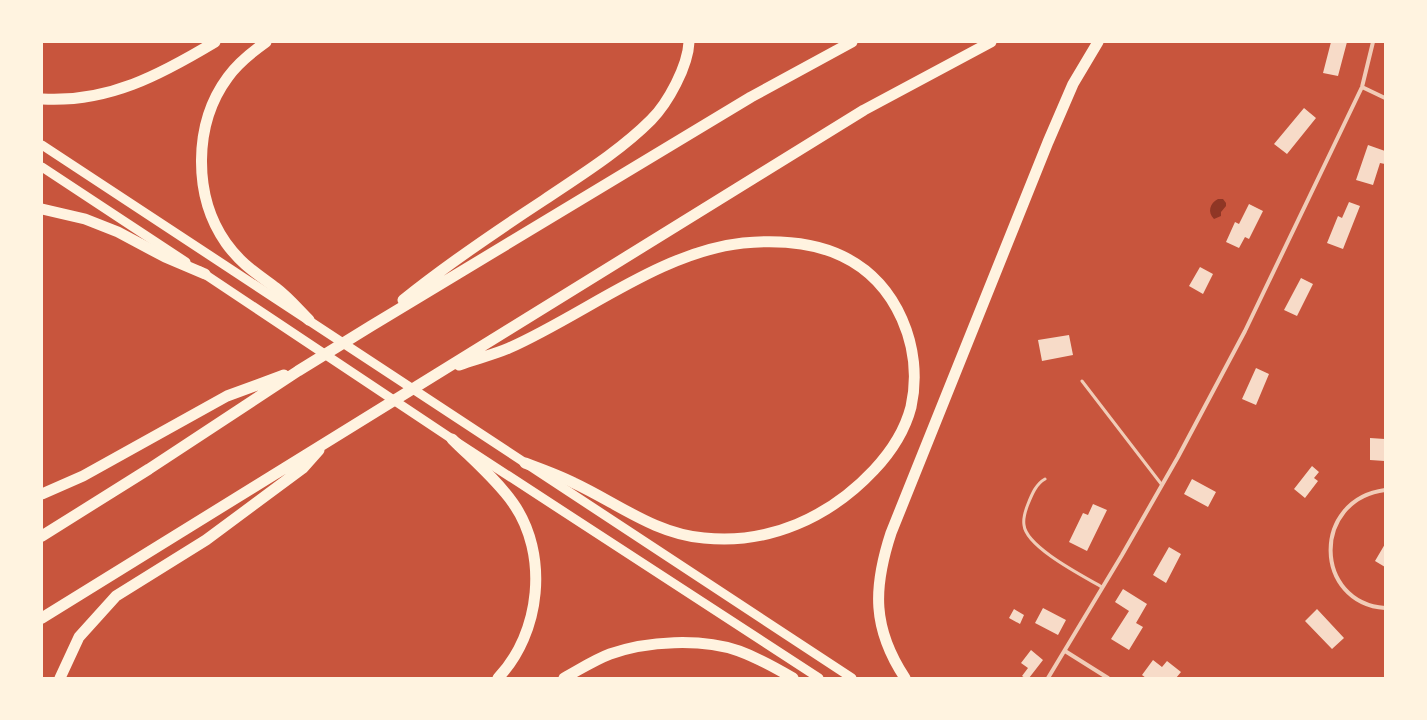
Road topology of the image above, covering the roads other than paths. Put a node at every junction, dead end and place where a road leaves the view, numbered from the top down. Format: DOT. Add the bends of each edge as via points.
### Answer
graph roads {
  1 [pos="215,42"];
  2 [pos="266,42"];
  3 [pos="689,42"];
  4 [pos="852,42"];
  5 [pos="991,42"];
  6 [pos="1098,42"];
  7 [pos="1373,42"];
  8 [pos="1362,87"];
  9 [pos="1385,98"];
  10 [pos="42,99"];
  11 [pos="42,145"];
  12 [pos="42,167"];
  13 [pos="42,209"];
  14 [pos="205,274"];
  15 [pos="308,320"];
  16 [pos="370,326"];
  17 [pos="298,370"];
  18 [pos="439,371"];
  19 [pos="1082,381"];
  20 [pos="452,439"];
  21 [pos="326,442"];
  22 [pos="525,463"];
  23 [pos="1045,479"];
  24 [pos="1162,485"];
  25 [pos="1385,490"];
  26 [pos="42,494"];
  27 [pos="42,536"];
  28 [pos="1102,587"];
  29 [pos="1385,608"];
  30 [pos="42,618"];
  31 [pos="1064,651"];
  32 [pos="60,678"];
  33 [pos="498,678"];
  34 [pos="564,678"];
  35 [pos="793,678"];
  36 [pos="819,678"];
  37 [pos="852,678"];
  38 [pos="905,678"];
  39 [pos="1048,678"];
  40 [pos="1108,678"];
  1 -- 10 [label="highway" via="173,68 136,84 85,97"];
  2 -- 15 [label="highway" via="249,54 228,77 216,98 204,135 201,161 203,185 217,229 226,244 243,264 277,289"];
  3 -- 16 [label="highway" via="689,51 678,82 652,119 603,160 448,264"];
  4 -- 16 [label="highway" via="751,97"];
  5 -- 18 [label="highway" via="864,110"];
  6 -- 38 [label="highway" via="1073,84 891,533 882,561 878,598 884,637 894,661"];
  7 -- 8 [label="street"];
  8 -- 9 [label="street"];
  8 -- 24 [label="street" via="1245,331"];
  11 -- 15 [label="main road"];
  12 -- 14 [label="main road"];
  13 -- 14 [label="highway" via="85,219 118,232 165,258"];
  14 -- 20 [label="main road"];
  15 -- 22 [label="main road"];
  16 -- 17 [label="highway"];
  17 -- 26 [label="highway" via="227,396 90,472"];
  17 -- 27 [label="highway"];
  18 -- 21 [label="highway"];
  18 -- 22 [label="highway" via="508,348 687,257 717,247 743,243 794,242 841,255 858,265 876,281 903,318 914,361 911,408 904,428 882,462 866,479 845,498 806,521 763,535 701,538 650,524 574,482"];
  19 -- 24 [label="lane"];
  20 -- 33 [label="highway" via="513,503 524,521 532,543 536,565 532,613 516,655"];
  20 -- 36 [label="main road"];
  21 -- 30 [label="highway"];
  21 -- 32 [label="highway" via="303,468 206,540 116,596 79,637"];
  22 -- 37 [label="main road"];
  23 -- 28 [label="lane" via="1033,491 1026,508 1024,525 1034,542 1058,561"];
  24 -- 28 [label="street"];
  25 -- 29 [label="street" via="1372,491 1356,499 1342,512 1334,527 1330,544 1331,561 1337,577 1347,591 1360,601 1376,608"];
  28 -- 31 [label="street"];
  31 -- 39 [label="street"];
  31 -- 40 [label="street"];
  34 -- 35 [label="highway" via="609,654 659,643 715,646 737,651"];
}
